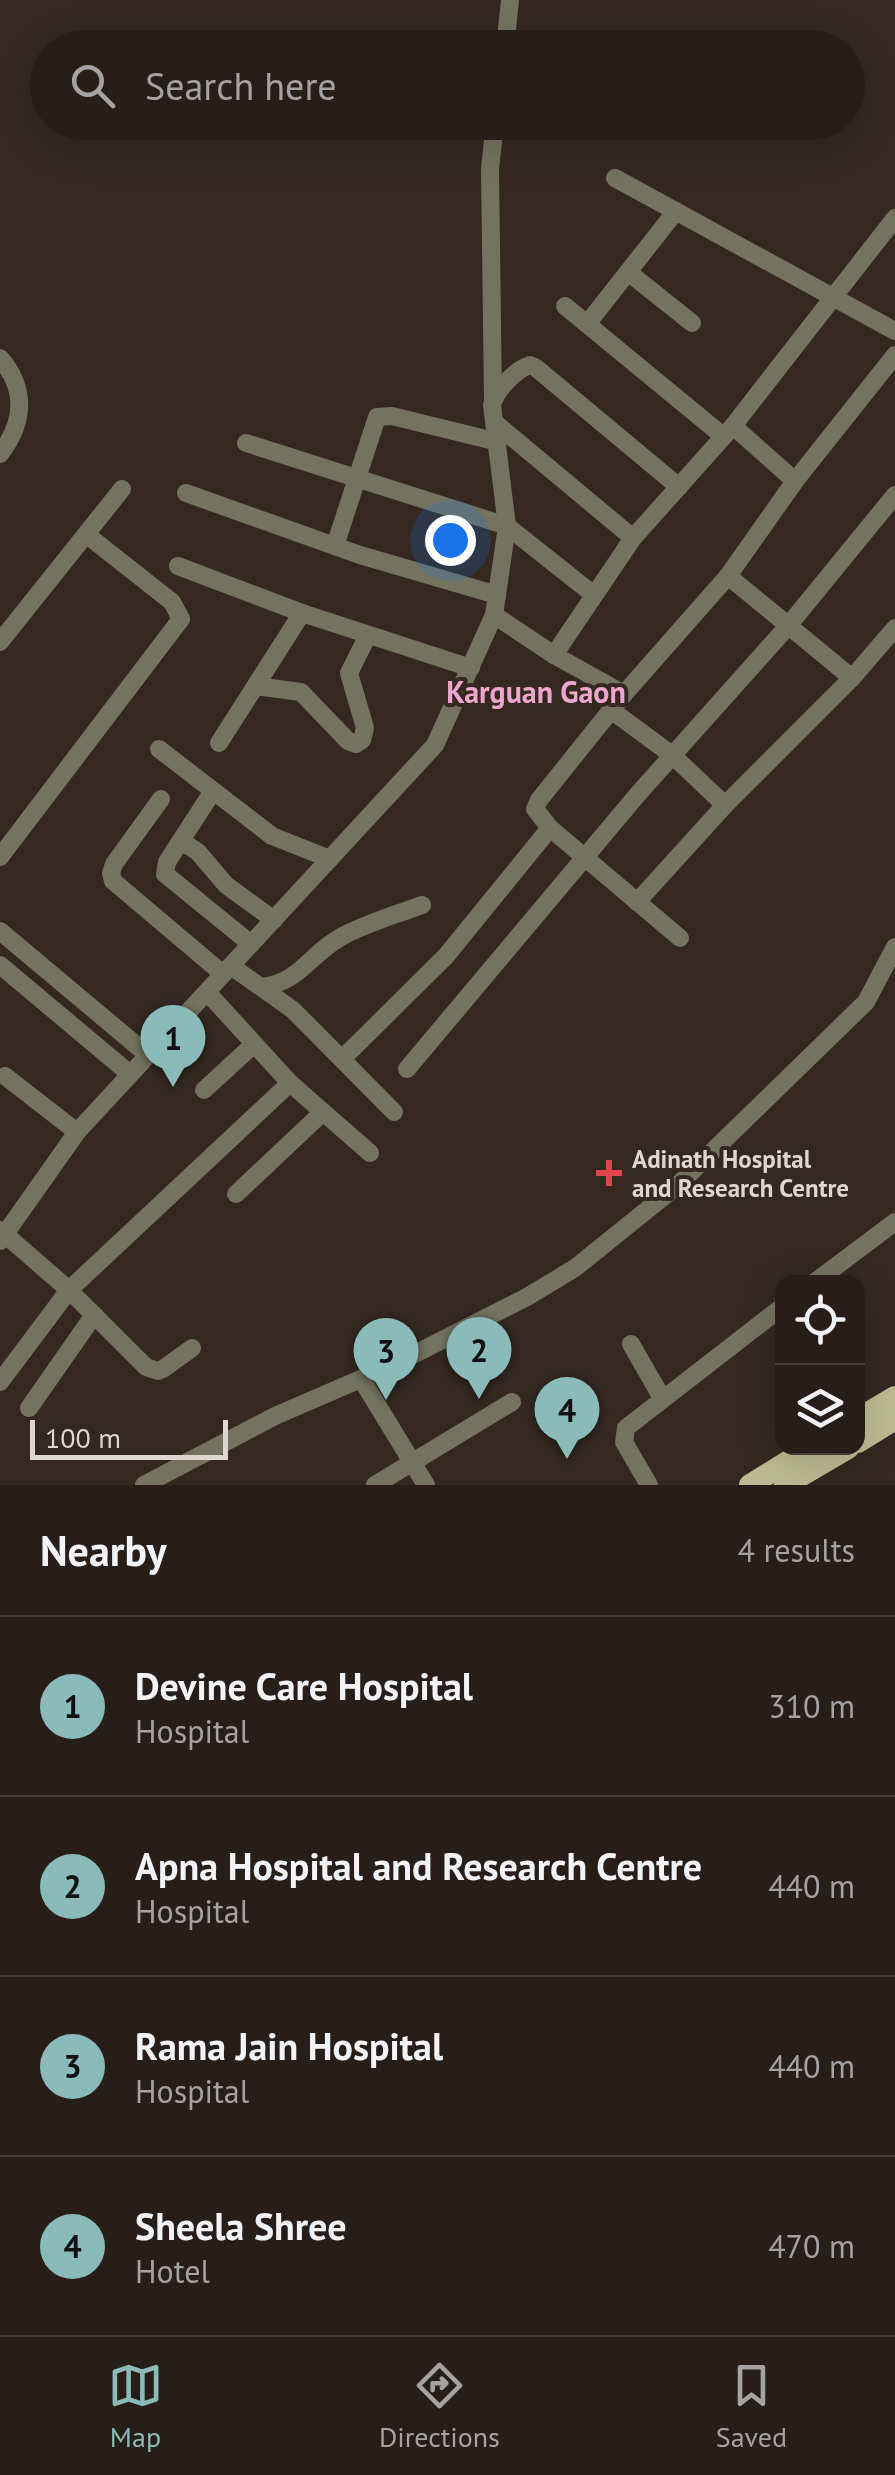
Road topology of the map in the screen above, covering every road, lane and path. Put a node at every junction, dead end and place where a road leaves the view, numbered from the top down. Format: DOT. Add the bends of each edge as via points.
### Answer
graph roads {
  1 [pos="510,0"];
  2 [pos="507,30"];
  3 [pos="494,140"];
  4 [pos="615,178"];
  5 [pos="676,211"];
  6 [pos="895,218"];
  7 [pos="628,272"];
  8 [pos="832,296"];
  9 [pos="566,306"];
  10 [pos="692,323"];
  11 [pos="588,324"];
  12 [pos="895,331"];
  13 [pos="895,355"];
  14 [pos="0,358"];
  15 [pos="493,400"];
  16 [pos="728,431"];
  17 [pos="496,432"];
  18 [pos="246,442"];
  19 [pos="0,454"];
  20 [pos="355,477"];
  21 [pos="795,481"];
  22 [pos="680,486"];
  23 [pos="122,489"];
  24 [pos="186,493"];
  25 [pos="895,494"];
  26 [pos="507,526"];
  27 [pos="87,534"];
  28 [pos="632,538"];
  29 [pos="335,546"];
  30 [pos="178,566"];
  31 [pos="728,576"];
  32 [pos="497,595"];
  33 [pos="594,595"];
  34 [pos="302,613"];
  35 [pos="494,616"];
  36 [pos="788,626"];
  37 [pos="895,628"];
  38 [pos="368,634"];
  39 [pos="0,642"];
  40 [pos="554,655"];
  41 [pos="471,668"];
  42 [pos="852,678"];
  43 [pos="256,686"];
  44 [pos="624,694"];
  45 [pos="611,710"];
  46 [pos="220,743"];
  47 [pos="159,749"];
  48 [pos="672,755"];
  49 [pos="214,791"];
  50 [pos="161,799"];
  51 [pos="724,805"];
  52 [pos="550,828"];
  53 [pos="181,841"];
  54 [pos="0,857"];
  55 [pos="584,858"];
  56 [pos="330,859"];
  57 [pos="637,902"];
  58 [pos="422,905"];
  59 [pos="274,920"];
  60 [pos="0,931"];
  61 [pos="680,938"];
  62 [pos="251,944"];
  63 [pos="895,947"];
  64 [pos="0,964"];
  65 [pos="227,970"];
  66 [pos="263,988"];
  67 [pos="207,992"];
  68 [pos="254,1044"];
  69 [pos="148,1055"];
  70 [pos="342,1059"];
  71 [pos="407,1069"];
  72 [pos="130,1074"];
  73 [pos="5,1076"];
  74 [pos="290,1083"];
  75 [pos="204,1090"];
  76 [pos="323,1112"];
  77 [pos="394,1112"];
  78 [pos="78,1132"];
  79 [pos="370,1154"];
  80 [pos="236,1194"];
  81 [pos="895,1222"];
  82 [pos="2,1235"];
  83 [pos="824,1275"];
  84 [pos="69,1290"];
  85 [pos="775,1312"];
  86 [pos="94,1315"];
  87 [pos="631,1344"];
  88 [pos="192,1348"];
  89 [pos="362,1380"];
  90 [pos="0,1382"];
  91 [pos="895,1397"];
  92 [pos="662,1398"];
  93 [pos="512,1402"];
  94 [pos="28,1408"];
  95 [pos="865,1415"];
  96 [pos="895,1419"];
  97 [pos="865,1438"];
  98 [pos="799,1455"];
  99 [pos="836,1455"];
  100 [pos="412,1463"];
  101 [pos="144,1485"];
  102 [pos="375,1485"];
  103 [pos="426,1485"];
  104 [pos="648,1485"];
  105 [pos="750,1485"];
  106 [pos="785,1485"];
  1 -- 2 [label="street"];
  3 -- 15 [label="street"];
  4 -- 5 [label="street"];
  5 -- 7 [label="street"];
  5 -- 8 [label="street"];
  6 -- 8 [label="street"];
  7 -- 10 [label="street"];
  7 -- 11 [label="street"];
  8 -- 12 [label="street"];
  8 -- 16 [label="street"];
  9 -- 11 [label="street"];
  11 -- 16 [label="street"];
  13 -- 21 [label="street"];
  14 -- 19 [label="street" via="20,393 17,426"];
  15 -- 17 [label="street"];
  15 -- 22 [label="street" via="530,365"];
  16 -- 21 [label="street"];
  16 -- 22 [label="street"];
  17 -- 20 [label="street" via="377,416"];
  17 -- 26 [label="street"];
  17 -- 28 [label="street"];
  18 -- 20 [label="street"];
  20 -- 26 [label="street"];
  20 -- 29 [label="street"];
  21 -- 31 [label="street"];
  22 -- 28 [label="street"];
  23 -- 27 [label="street"];
  24 -- 29 [label="street"];
  25 -- 36 [label="street"];
  26 -- 32 [label="street"];
  26 -- 33 [label="street"];
  27 -- 39 [label="street"];
  27 -- 54 [label="street" via="172,602 180,619"];
  28 -- 33 [label="street"];
  29 -- 32 [label="street"];
  30 -- 34 [label="street"];
  31 -- 36 [label="street"];
  31 -- 44 [label="street"];
  32 -- 35 [label="street"];
  33 -- 40 [label="street"];
  34 -- 38 [label="street"];
  34 -- 43 [label="street"];
  35 -- 40 [label="street"];
  35 -- 41 [label="street"];
  36 -- 42 [label="street"];
  36 -- 48 [label="street"];
  37 -- 42 [label="street"];
  38 -- 41 [label="street"];
  38 -- 43 [label="street" via="349,673 365,728 356,744 301,692"];
  40 -- 44 [label="street"];
  41 -- 56 [label="street" via="436,745"];
  42 -- 51 [label="street"];
  43 -- 46 [label="street"];
  44 -- 45 [label="street"];
  45 -- 48 [label="street"];
  45 -- 52 [label="street" via="535,808"];
  47 -- 49 [label="street"];
  48 -- 51 [label="street"];
  48 -- 55 [label="street"];
  49 -- 53 [label="street"];
  49 -- 56 [label="street" via="272,836"];
  50 -- 65 [label="street" via="114,864 113,881"];
  51 -- 57 [label="street"];
  52 -- 55 [label="street"];
  52 -- 70 [label="street" via="446,956"];
  53 -- 59 [label="street"];
  53 -- 62 [label="street" via="165,874"];
  55 -- 57 [label="street"];
  55 -- 71 [label="street"];
  56 -- 59 [label="street"];
  57 -- 61 [label="street"];
  58 -- 66 [label="street" via="350,932 288,981"];
  59 -- 62 [label="street"];
  60 -- 69 [label="street"];
  62 -- 65 [label="street"];
  63 -- 89 [label="street" via="866,1002 678,1185 552,1282"];
  64 -- 72 [label="street"];
  65 -- 66 [label="street"];
  65 -- 67 [label="street"];
  66 -- 70 [label="street"];
  67 -- 68 [label="street"];
  67 -- 69 [label="street"];
  68 -- 74 [label="street"];
  68 -- 75 [label="street"];
  69 -- 72 [label="street"];
  70 -- 77 [label="street"];
  72 -- 78 [label="street"];
  73 -- 78 [label="street"];
  74 -- 76 [label="street"];
  74 -- 84 [label="street"];
  76 -- 79 [label="street"];
  76 -- 80 [label="street"];
  78 -- 82 [label="street"];
  81 -- 83 [label="street"];
  82 -- 84 [label="street"];
  84 -- 86 [label="street"];
  84 -- 90 [label="street"];
  85 -- 92 [label="street"];
  86 -- 88 [label="street" via="153,1371"];
  86 -- 94 [label="street"];
  87 -- 92 [label="street"];
  89 -- 100 [label="street"];
  89 -- 101 [label="street" via="275,1416"];
  91 -- 95 [label="main road"];
  92 -- 104 [label="street" via="624,1434"];
  93 -- 100 [label="street"];
  96 -- 97 [label="main road"];
  98 -- 105 [label="main road"];
  99 -- 106 [label="main road"];
  100 -- 102 [label="street"];
  100 -- 103 [label="street"];
}
